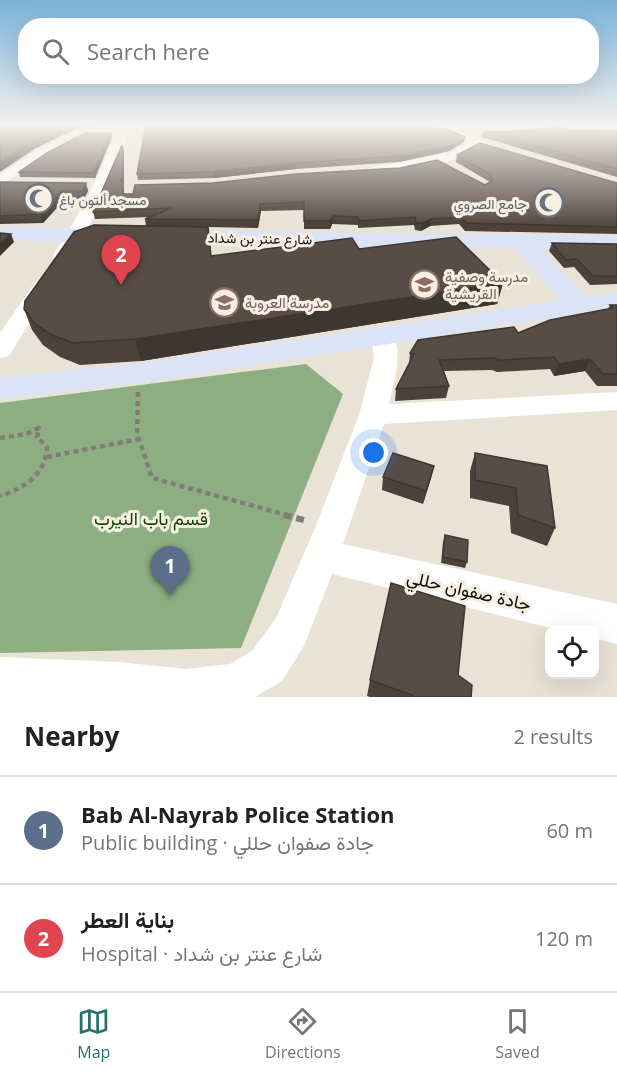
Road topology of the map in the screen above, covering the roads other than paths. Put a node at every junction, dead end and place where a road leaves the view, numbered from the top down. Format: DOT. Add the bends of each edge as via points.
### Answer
graph roads {
  1 [pos="35,158"];
  2 [pos="109,158"];
  3 [pos="445,158"];
  4 [pos="437,159"];
  5 [pos="457,172"];
  6 [pos="0,182"];
  7 [pos="23,184"];
  8 [pos="377,188"];
  9 [pos="0,233"];
  10 [pos="74,237"];
  11 [pos="520,241"];
  12 [pos="617,243"];
  13 [pos="617,300"];
  14 [pos="580,304"];
  15 [pos="383,337"];
  16 [pos="0,351"];
  17 [pos="0,388"];
  18 [pos="617,401"];
  19 [pos="373,415"];
  20 [pos="326,542"];
  21 [pos="617,624"];
  22 [pos="0,678"];
  23 [pos="236,691"];
  1 -- 6 [label="street"];
  2 -- 10 [label="street"];
  3 -- 4 [label="street"];
  4 -- 5 [label="street"];
  4 -- 8 [label="street" via="366,171"];
  6 -- 7 [label="street"];
  9 -- 10 [label="main road, شارع عنتر بن شداد"];
  10 -- 11 [label="main road, شارع عنتر بن شداد"];
  10 -- 16 [label="street"];
  11 -- 12 [label="main road, شارع عنتر بن شداد"];
  11 -- 14 [label="main road"];
  13 -- 14 [label="main road"];
  14 -- 15 [label="main road"];
  15 -- 17 [label="main road" via="141,373"];
  15 -- 19 [label="street" via="386,358"];
  18 -- 19 [label="street"];
  19 -- 20 [label="street"];
  20 -- 21 [label="street, جادة صفوان حللي"];
  20 -- 23 [label="street" via="290,632 267,666"];
  22 -- 23 [label="street"];
}
